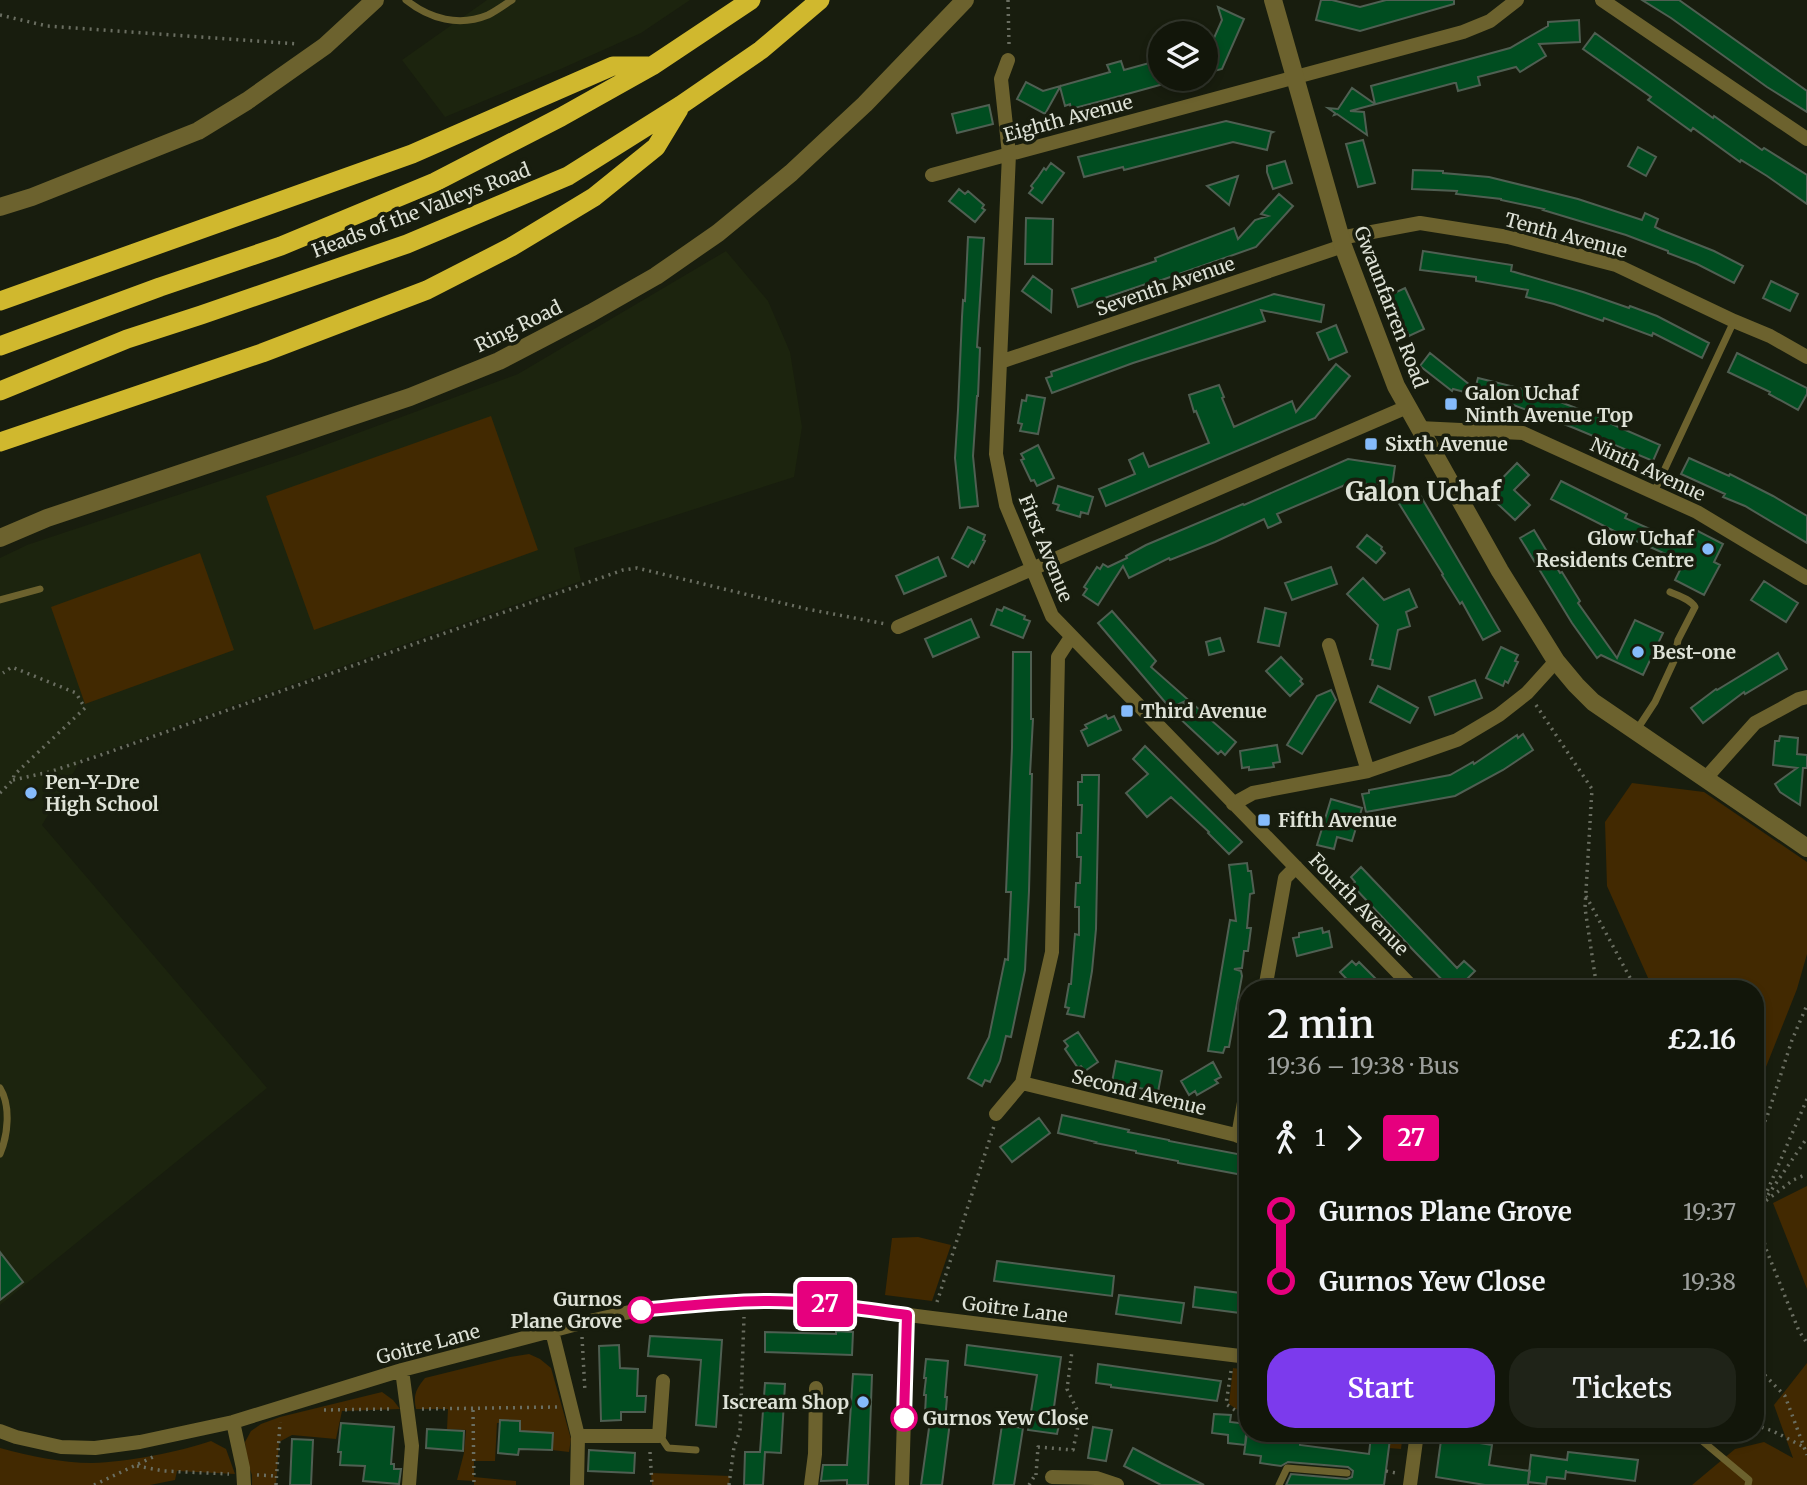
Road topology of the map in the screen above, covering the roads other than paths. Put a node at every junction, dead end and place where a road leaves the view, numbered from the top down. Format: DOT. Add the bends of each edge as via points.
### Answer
graph roads {
  1 [pos="375,0"];
  2 [pos="406,0"];
  3 [pos="512,0"];
  4 [pos="751,0"];
  5 [pos="820,0"];
  6 [pos="965,0"];
  7 [pos="1273,0"];
  8 [pos="1517,0"];
  9 [pos="1602,0"];
  10 [pos="1009,60"];
  11 [pos="652,66"];
  12 [pos="1296,76"];
  13 [pos="681,105"];
  14 [pos="1807,139"];
  15 [pos="1009,154"];
  16 [pos="932,175"];
  17 [pos="0,207"];
  18 [pos="1342,242"];
  19 [pos="0,301"];
  20 [pos="1734,321"];
  21 [pos="0,346"];
  22 [pos="1807,356"];
  23 [pos="1000,362"];
  24 [pos="0,391"];
  25 [pos="1407,407"];
  26 [pos="1419,428"];
  27 [pos="0,442"];
  28 [pos="1654,492"];
  29 [pos="0,538"];
  30 [pos="1031,569"];
  31 [pos="1807,578"];
  32 [pos="40,589"];
  33 [pos="1670,592"];
  34 [pos="0,600"];
  35 [pos="898,627"];
  36 [pos="1071,637"];
  37 [pos="1329,645"];
  38 [pos="1556,661"];
  39 [pos="1807,696"];
  40 [pos="1636,732"];
  41 [pos="1368,771"];
  42 [pos="1705,779"];
  43 [pos="1233,804"];
  44 [pos="1807,848"];
  45 [pos="1296,867"];
  46 [pos="1267,980"];
  47 [pos="1405,980"];
  48 [pos="1022,1083"];
  49 [pos="0,1088"];
  50 [pos="996,1114"];
  51 [pos="1239,1136"];
  52 [pos="0,1154"];
  53 [pos="907,1315"];
  54 [pos="552,1331"];
  55 [pos="1239,1356"];
  56 [pos="402,1370"];
  57 [pos="663,1381"];
  58 [pos="816,1388"];
  59 [pos="233,1422"];
  60 [pos="0,1431"];
  61 [pos="578,1436"];
  62 [pos="654,1436"];
  63 [pos="1416,1442"];
  64 [pos="1704,1442"];
  65 [pos="696,1450"];
  66 [pos="1347,1473"];
  67 [pos="1052,1476"];
  68 [pos="244,1480"];
  69 [pos="410,1485"];
  70 [pos="577,1485"];
  71 [pos="811,1485"];
  72 [pos="902,1485"];
  73 [pos="1117,1485"];
  74 [pos="1279,1485"];
  75 [pos="1410,1485"];
  76 [pos="1748,1485"];
  1 -- 17 [label="street" via="325,46 198,131"];
  2 -- 3 [label="lane" via="433,17 464,22"];
  4 -- 11 [label="highway, Heads of the Valleys Road"];
  5 -- 13 [label="highway, Heads of the Valleys Road" via="761,50"];
  6 -- 29 [label="street, Ring Road" via="791,173 718,233 591,313 499,361 410,397"];
  7 -- 12 [label="street, Gwaunfarren Road"];
  8 -- 12 [label="street, Eighth Avenue" via="1490,21 1462,32"];
  9 -- 14 [label="street"];
  10 -- 15 [label="street, First Avenue" via="1001,79"];
  11 -- 19 [label="highway" via="613,66 412,154"];
  11 -- 21 [label="highway, Heads of the Valleys Road" via="435,182 281,246"];
  12 -- 15 [label="street, Eighth Avenue"];
  12 -- 18 [label="street, Gwaunfarren Road"];
  13 -- 24 [label="highway, Heads of the Valleys Road" via="568,176 407,244 127,339"];
  13 -- 27 [label="highway" via="656,147 594,197 512,247 427,290"];
  15 -- 16 [label="street, Eighth Avenue"];
  15 -- 23 [label="street, First Avenue"];
  18 -- 20 [label="street, Tenth Avenue" via="1420,223 1508,237 1616,265"];
  18 -- 23 [label="street, Seventh Avenue"];
  18 -- 25 [label="street, Gwaunfarren Road"];
  20 -- 22 [label="street, Tenth Avenue"];
  20 -- 28 [label="lane"];
  23 -- 30 [label="street, First Avenue" via="996,454 1006,505"];
  25 -- 26 [label="street, Gwaunfarren Road"];
  25 -- 30 [label="street"];
  26 -- 28 [label="street, Ninth Avenue" via="1523,433"];
  26 -- 38 [label="street, Gwaunfarren Road"];
  28 -- 31 [label="street, Ninth Avenue" via="1697,512"];
  30 -- 35 [label="street"];
  30 -- 36 [label="street, First Avenue" via="1052,616"];
  32 -- 34 [label="lane"];
  33 -- 40 [label="lane" via="1695,607 1655,702"];
  36 -- 43 [label="street, Fourth Avenue"];
  36 -- 48 [label="street" via="1058,657 1052,952"];
  37 -- 41 [label="street"];
  38 -- 40 [label="street, Gwaunfarren Road" via="1593,702"];
  38 -- 41 [label="street" via="1499,715 1457,740"];
  39 -- 42 [label="street" via="1755,723"];
  40 -- 42 [label="street, Gwaunfarren Road"];
  41 -- 43 [label="street" via="1253,793"];
  42 -- 44 [label="street, Gwaunfarren Road"];
  43 -- 45 [label="street, Fourth Avenue"];
  45 -- 46 [label="street" via="1285,878"];
  45 -- 47 [label="street, Fourth Avenue"];
  48 -- 50 [label="street"];
  48 -- 51 [label="street, Second Avenue"];
  49 -- 52 [label="lane" via="7,1119"];
  53 -- 54 [label="street, Goitre Lane" via="824,1304 744,1301 634,1311"];
  53 -- 55 [label="street, Goitre Lane"];
  53 -- 72 [label="street"];
  54 -- 56 [label="street, Goitre Lane"];
  54 -- 61 [label="street"];
  56 -- 59 [label="street, Goitre Lane"];
  56 -- 69 [label="street" via="412,1446"];
  57 -- 62 [label="street"];
  58 -- 71 [label="street"];
  59 -- 60 [label="street, Goitre Lane" via="95,1448 61,1447"];
  59 -- 68 [label="street"];
  61 -- 62 [label="street"];
  61 -- 70 [label="street"];
  62 -- 65 [label="lane" via="668,1448"];
  63 -- 75 [label="street"];
  64 -- 76 [label="lane" via="1749,1480"];
  66 -- 74 [label="lane" via="1287,1468"];
  67 -- 73 [label="street" via="1096,1478"];
}
